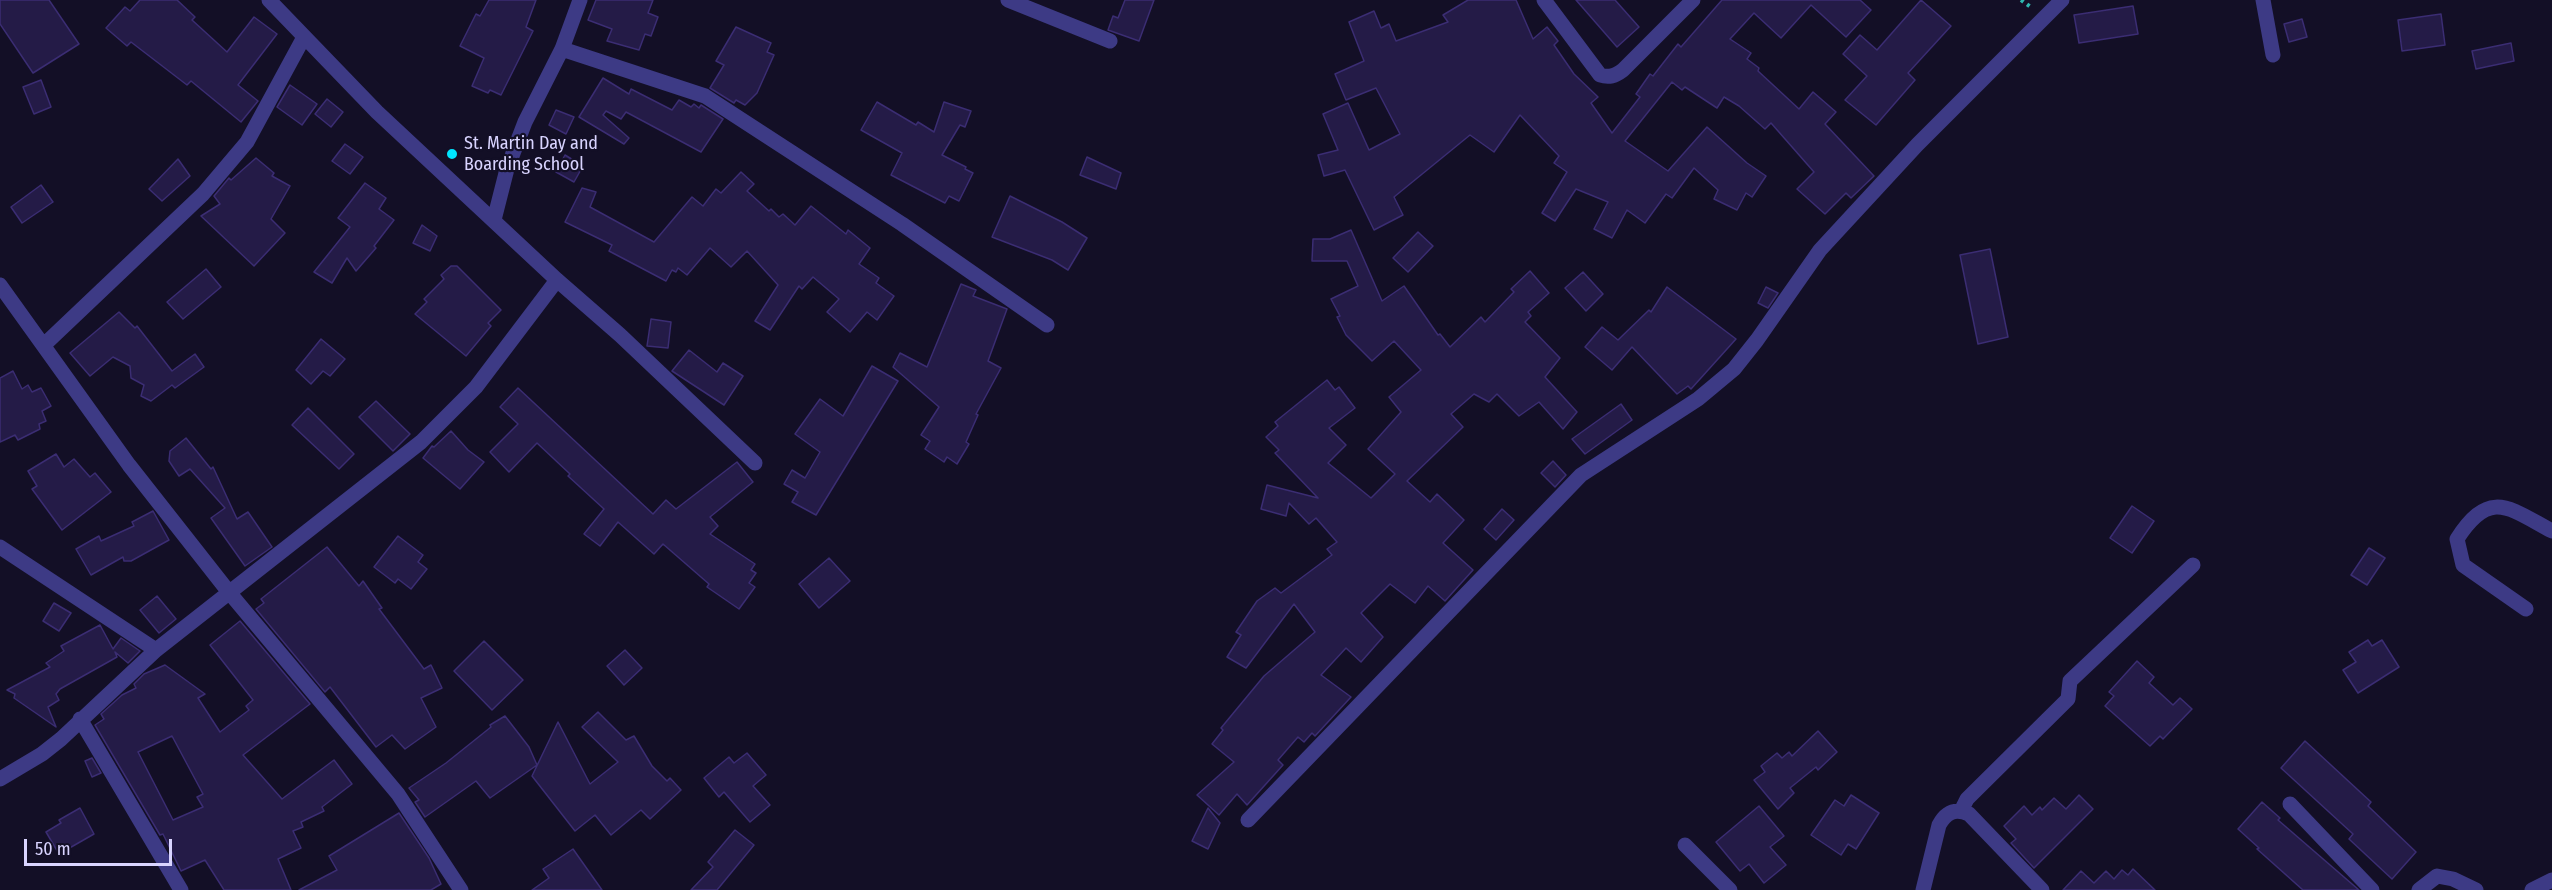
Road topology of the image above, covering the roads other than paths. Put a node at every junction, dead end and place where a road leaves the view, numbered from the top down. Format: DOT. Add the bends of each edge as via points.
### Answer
graph roads {
  1 [pos="269,0"];
  2 [pos="580,0"];
  3 [pos="1008,0"];
  4 [pos="1544,0"];
  5 [pos="1693,0"];
  6 [pos="2062,0"];
  7 [pos="2263,0"];
  8 [pos="304,37"];
  9 [pos="1110,41"];
  10 [pos="562,49"];
  11 [pos="2273,55"];
  12 [pos="494,220"];
  13 [pos="557,280"];
  14 [pos="0,285"];
  15 [pos="1047,325"];
  16 [pos="45,344"];
  17 [pos="755,464"];
  18 [pos="2552,531"];
  19 [pos="0,547"];
  20 [pos="2193,565"];
  21 [pos="228,591"];
  22 [pos="2526,609"];
  23 [pos="156,650"];
  24 [pos="80,719"];
  25 [pos="0,779"];
  26 [pos="2290,804"];
  27 [pos="1961,811"];
  28 [pos="1248,820"];
  29 [pos="1685,845"];
  30 [pos="2552,880"];
  31 [pos="181,890"];
  32 [pos="461,890"];
  33 [pos="1730,890"];
  34 [pos="1923,890"];
  35 [pos="2042,890"];
  36 [pos="2372,890"];
  37 [pos="2419,890"];
  38 [pos="2476,890"];
  39 [pos="2532,890"];
  1 -- 8 [label="street"];
  2 -- 10 [label="street"];
  3 -- 9 [label="street"];
  4 -- 5 [label="street" via="1600,75 1612,77"];
  6 -- 28 [label="street" via="1917,145 1820,250 1734,369 1698,399 1581,475"];
  7 -- 11 [label="street"];
  8 -- 12 [label="street" via="377,112"];
  8 -- 16 [label="street" via="248,142 211,186"];
  10 -- 12 [label="street" via="525,122"];
  10 -- 15 [label="street" via="705,96 902,224"];
  12 -- 13 [label="street"];
  13 -- 17 [label="street"];
  13 -- 21 [label="street" via="476,387 421,442"];
  14 -- 16 [label="street"];
  16 -- 21 [label="street" via="129,465"];
  18 -- 22 [label="street" via="2507,507 2486,508 2469,521 2457,539 2463,565"];
  19 -- 23 [label="street"];
  20 -- 27 [label="street" via="2070,681 2068,699 1967,799"];
  21 -- 23 [label="street"];
  21 -- 32 [label="street" via="398,794"];
  23 -- 24 [label="street"];
  24 -- 25 [label="street" via="42,754"];
  24 -- 31 [label="street"];
  26 -- 36 [label="street"];
  27 -- 34 [label="street" via="1944,816 1939,825"];
  27 -- 35 [label="street" via="1969,814"];
  29 -- 33 [label="street"];
  30 -- 39 [label="street"];
  37 -- 38 [label="street" via="2437,876"];
}
